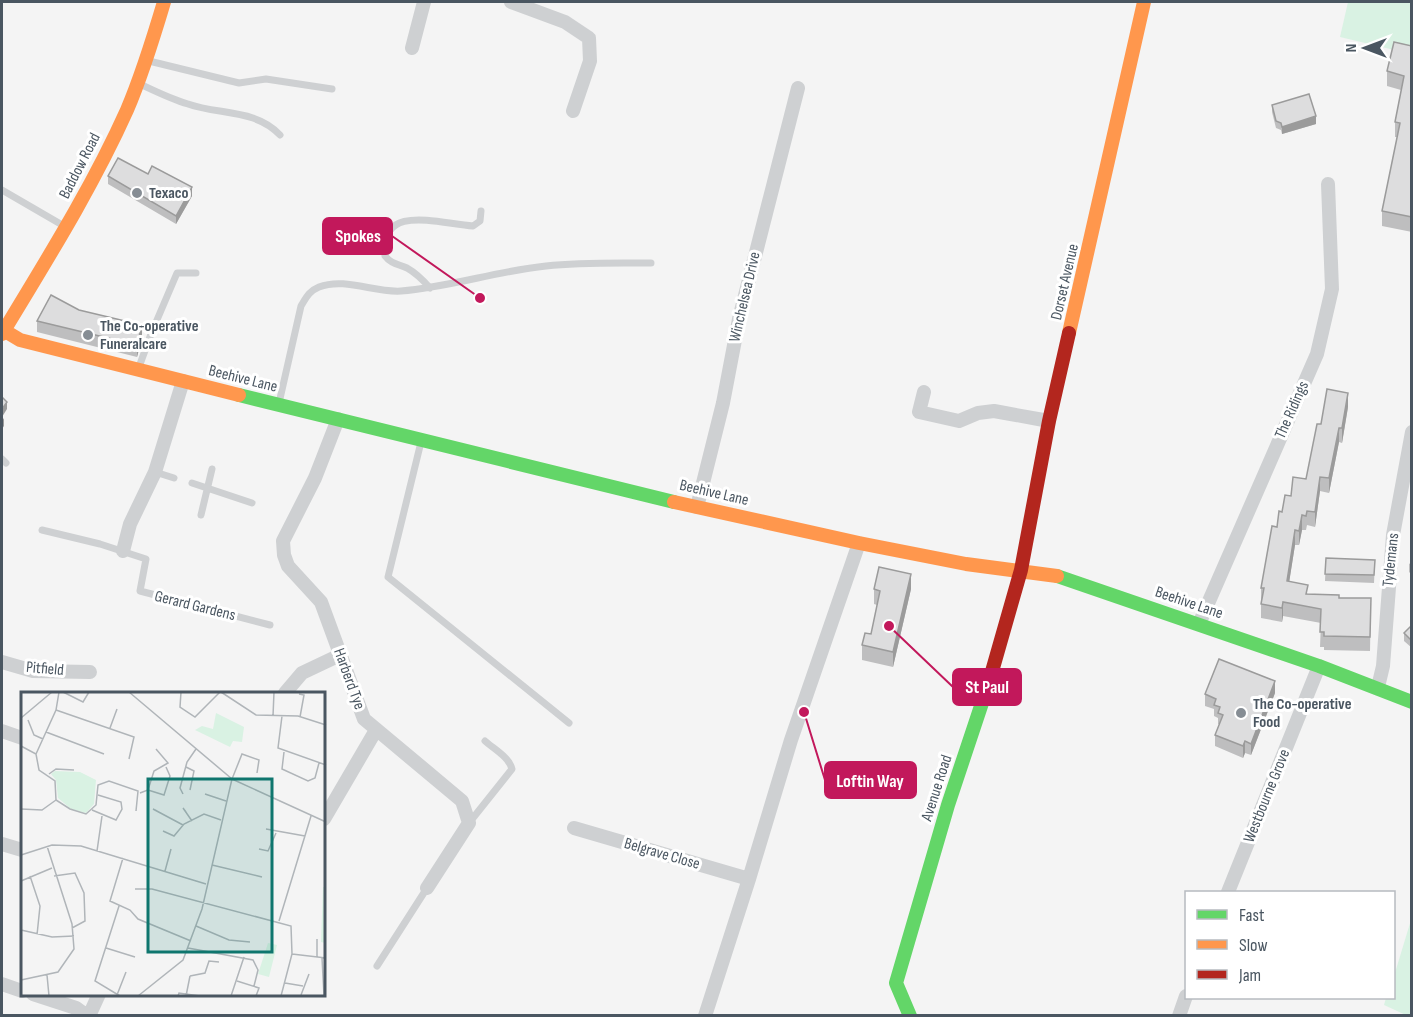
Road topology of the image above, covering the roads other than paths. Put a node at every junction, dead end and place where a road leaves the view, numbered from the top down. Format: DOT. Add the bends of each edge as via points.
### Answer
graph roads {
  1 [pos="164,2"];
  2 [pos="424,2"];
  3 [pos="511,2"];
  4 [pos="1144,2"];
  5 [pos="412,48"];
  6 [pos="146,61"];
  7 [pos="137,83"];
  8 [pos="798,88"];
  9 [pos="332,89"];
  10 [pos="573,111"];
  11 [pos="280,135"];
  12 [pos="1328,184"];
  13 [pos="2,190"];
  14 [pos="481,211"];
  15 [pos="66,227"];
  16 [pos="651,263"];
  17 [pos="196,273"];
  18 [pos="430,288"];
  19 [pos="3,332"];
  20 [pos="138,370"];
  21 [pos="183,381"];
  22 [pos="924,392"];
  23 [pos="278,405"];
  24 [pos="338,419"];
  25 [pos="1049,421"];
  26 [pos="1412,432"];
  27 [pos="422,439"];
  28 [pos="212,469"];
  29 [pos="155,472"];
  30 [pos="174,478"];
  31 [pos="192,483"];
  32 [pos="207,488"];
  33 [pos="252,503"];
  34 [pos="698,507"];
  35 [pos="201,515"];
  36 [pos="42,530"];
  37 [pos="859,543"];
  38 [pos="123,551"];
  39 [pos="1021,570"];
  40 [pos="1199,624"];
  41 [pos="270,625"];
  42 [pos="340,655"];
  43 [pos="2,662"];
  44 [pos="1319,666"];
  45 [pos="90,672"];
  46 [pos="1378,687"];
  47 [pos="286,692"];
  48 [pos="1412,702"];
  49 [pos="569,723"];
  50 [pos="376,730"];
  51 [pos="2,731"];
  52 [pos="21,738"];
  53 [pos="485,741"];
  54 [pos="326,816"];
  55 [pos="469,823"];
  56 [pos="574,828"];
  57 [pos="2,844"];
  58 [pos="21,850"];
  59 [pos="749,879"];
  60 [pos="427,888"];
  61 [pos="1228,891"];
  62 [pos="376,966"];
  63 [pos="2,984"];
  64 [pos="21,991"];
  65 [pos="39,996"];
  66 [pos="98,996"];
  67 [pos="1185,999"];
  68 [pos="88,1016"];
  69 [pos="705,1016"];
  70 [pos="910,1016"];
  71 [pos="1179,1016"];
  1 -- 6 [label="main road, Baddow Road"];
  2 -- 5 [label="street"];
  3 -- 10 [label="street" via="565,22 589,38 590,61"];
  4 -- 25 [label="main road, Dorset Avenue"];
  6 -- 7 [label="main road, Baddow Road"];
  6 -- 9 [label="lane" via="239,82 266,79"];
  7 -- 11 [label="lane" via="187,104 260,119"];
  7 -- 15 [label="main road, Baddow Road" via="128,110"];
  8 -- 34 [label="street, Winchelsea Drive" via="742,309"];
  12 -- 40 [label="street, The Ridings" via="1332,289 1317,354"];
  13 -- 15 [label="lane"];
  14 -- 18 [label="lane" via="480,221 473,226 407,219 392,226 386,234 385,256 390,263 418,275"];
  15 -- 19 [label="main road, Baddow Road"];
  16 -- 18 [label="lane" via="547,266"];
  17 -- 20 [label="lane" via="177,273"];
  18 -- 23 [label="lane" via="397,291 339,284 308,294 301,306"];
  19 -- 20 [label="main road, Beehive Lane" via="20,340"];
  20 -- 21 [label="main road, Beehive Lane"];
  21 -- 23 [label="main road, Beehive Lane"];
  21 -- 29 [label="street"];
  22 -- 25 [label="street" via="919,412 949,419 959,421 994,411"];
  23 -- 24 [label="main road, Beehive Lane"];
  24 -- 27 [label="main road, Beehive Lane"];
  24 -- 42 [label="street, Harberd Tye" via="284,541 284,555 288,566 321,602"];
  25 -- 39 [label="main road, Dorset Avenue"];
  26 -- 46 [label="street, Tydemans" via="1393,535"];
  27 -- 34 [label="main road, Beehive Lane"];
  27 -- 49 [label="lane" via="388,577"];
  28 -- 32 [label="lane"];
  29 -- 30 [label="lane"];
  29 -- 38 [label="street" via="130,524"];
  31 -- 32 [label="lane"];
  32 -- 33 [label="lane"];
  32 -- 35 [label="lane"];
  34 -- 37 [label="main road, Beehive Lane"];
  36 -- 38 [label="lane, Gerard Gardens"];
  37 -- 39 [label="main road, Beehive Lane" via="966,564"];
  37 -- 59 [label="street" via="791,740"];
  38 -- 41 [label="lane, Gerard Gardens" via="146,559 140,591"];
  39 -- 40 [label="main road, Beehive Lane" via="1061,577"];
  39 -- 70 [label="main road, Avenue Road" via="896,983"];
  40 -- 44 [label="main road, Beehive Lane"];
  42 -- 47 [label="street" via="302,673"];
  42 -- 50 [label="street, Harberd Tye" via="364,719"];
  43 -- 45 [label="street, Pitfield" via="33,671"];
  44 -- 46 [label="main road, Beehive Lane"];
  44 -- 61 [label="street, Westbourne Grove"];
  46 -- 48 [label="main road, Beehive Lane"];
  50 -- 54 [label="street"];
  50 -- 55 [label="street, Harberd Tye" via="462,801"];
  51 -- 52 [label="street"];
  53 -- 55 [label="lane" via="508,760 512,769"];
  55 -- 60 [label="street"];
  56 -- 59 [label="street, Belgrave Close"];
  57 -- 58 [label="street"];
  59 -- 69 [label="street"];
  60 -- 62 [label="lane"];
  63 -- 64 [label="street"];
  65 -- 68 [label="street"];
  66 -- 68 [label="street"];
  67 -- 71 [label="street"];
}
